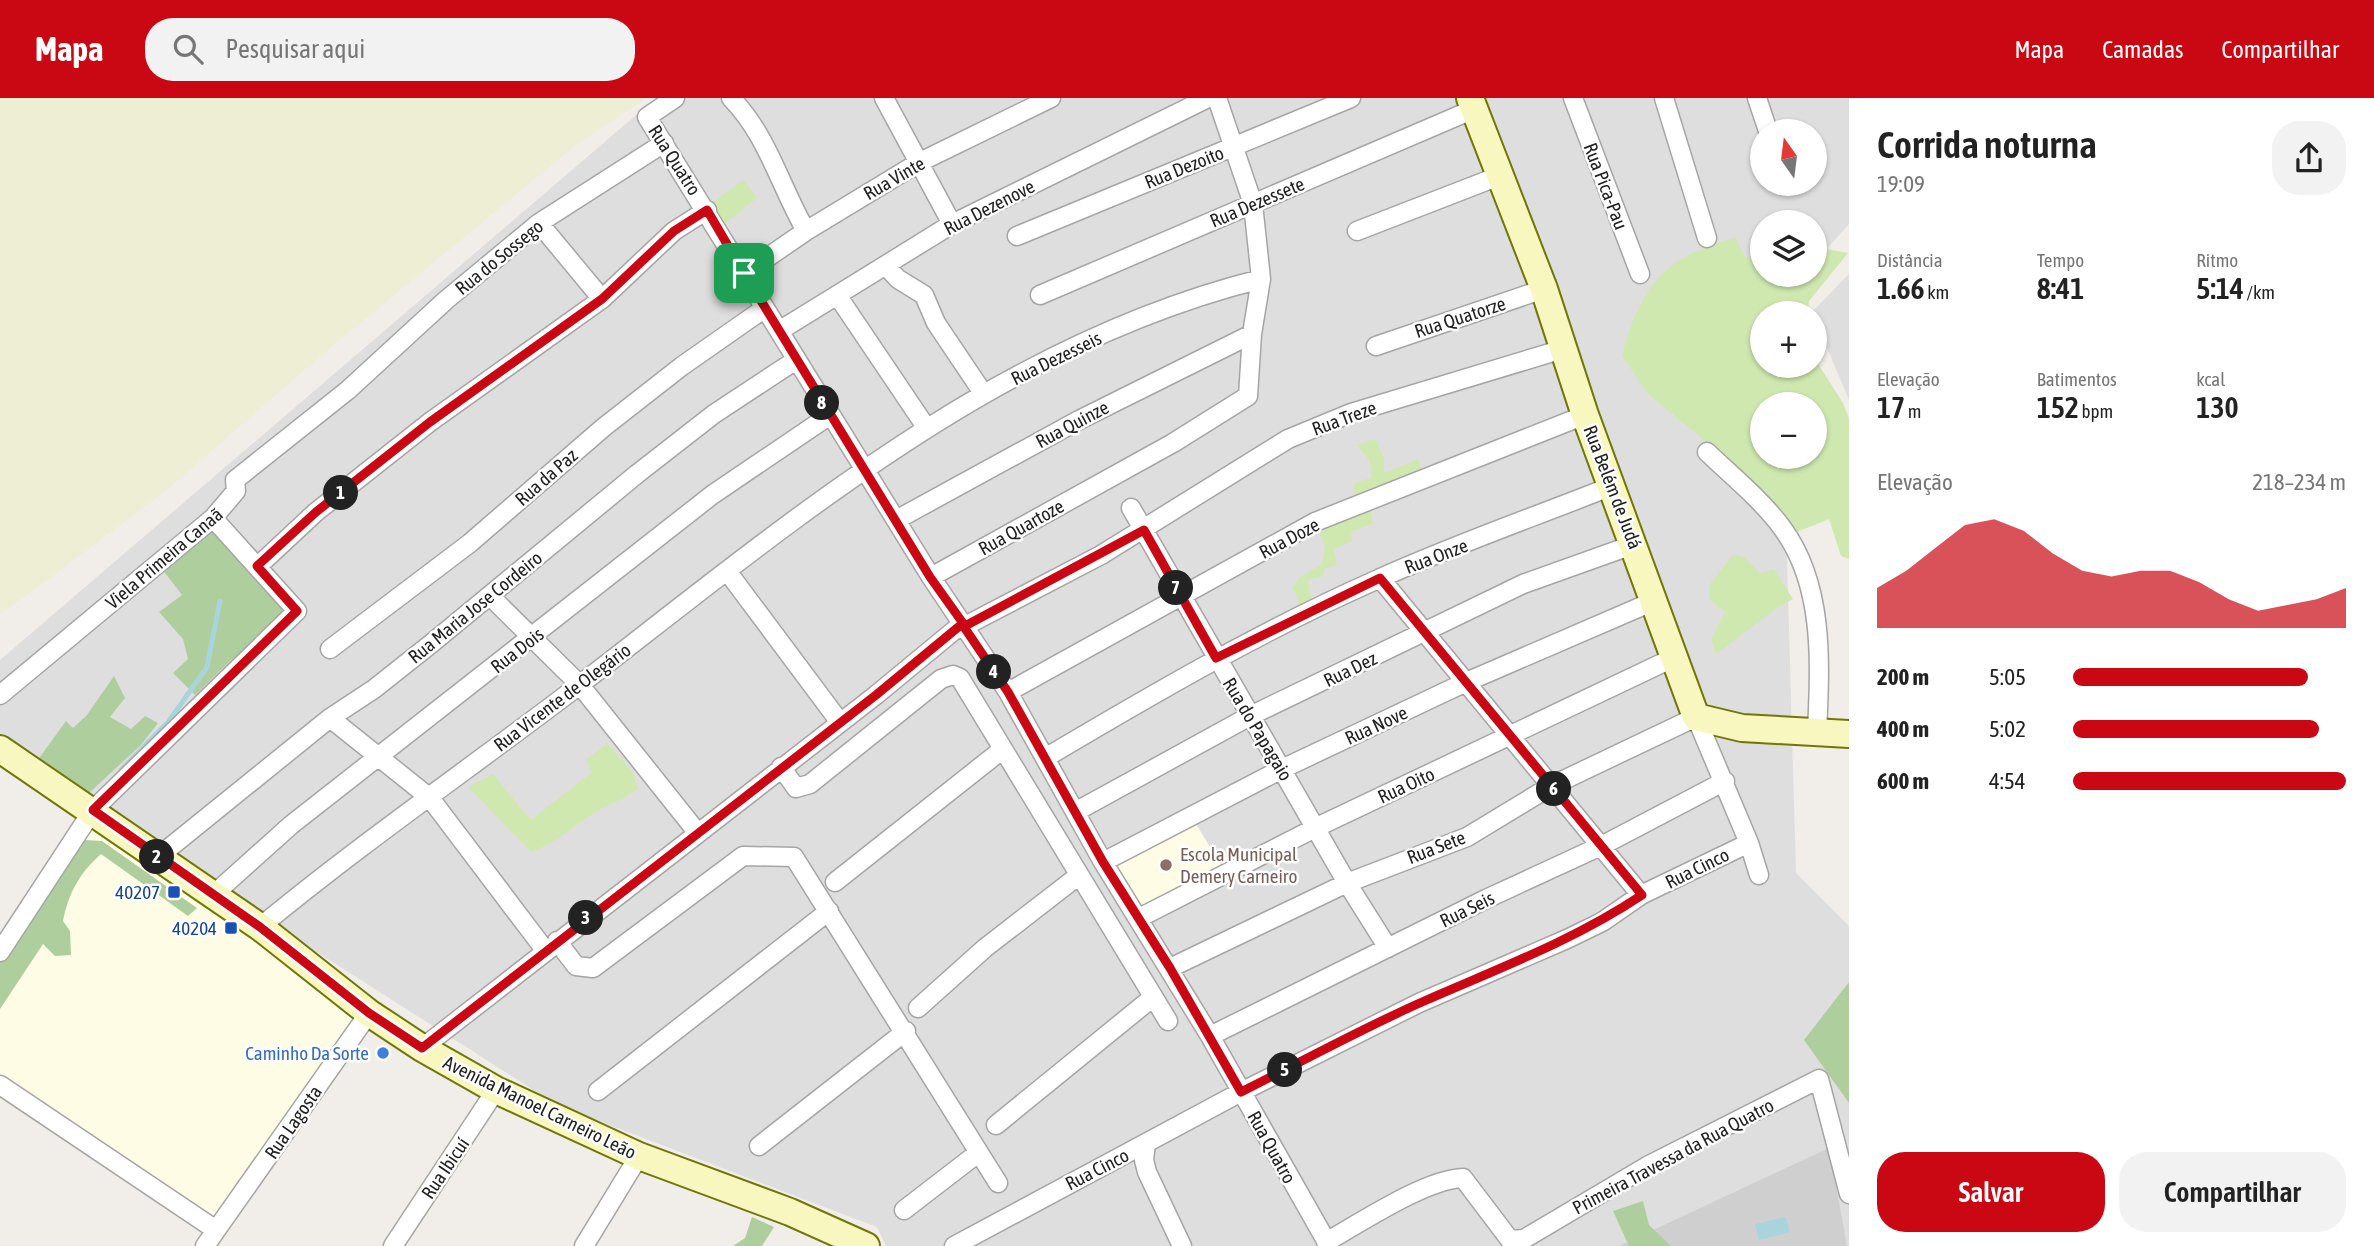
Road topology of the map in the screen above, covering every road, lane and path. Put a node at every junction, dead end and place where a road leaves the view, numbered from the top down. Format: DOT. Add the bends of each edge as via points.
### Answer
graph roads {
  1 [pos="675,98"];
  2 [pos="731,98"];
  3 [pos="884,98"];
  4 [pos="1051,98"];
  5 [pos="1208,98"];
  6 [pos="1217,98"];
  7 [pos="1350,98"];
  8 [pos="1573,98"];
  9 [pos="1664,98"];
  10 [pos="1757,98"];
  11 [pos="1472,104"];
  12 [pos="1764,119"];
  13 [pos="664,143"];
  14 [pos="1235,146"];
  15 [pos="918,163"];
  16 [pos="1499,176"];
  17 [pos="1253,204"];
  18 [pos="707,210"];
  19 [pos="539,223"];
  20 [pos="952,224"];
  21 [pos="806,231"];
  22 [pos="1357,231"];
  23 [pos="1017,236"];
  24 [pos="1707,238"];
  25 [pos="886,266"];
  26 [pos="744,273"];
  27 [pos="1640,274"];
  28 [pos="1261,279"];
  29 [pos="1544,289"];
  30 [pos="837,295"];
  31 [pos="1040,295"];
  32 [pos="602,299"];
  33 [pos="765,308"];
  34 [pos="779,331"];
  35 [pos="1252,334"];
  36 [pos="1376,346"];
  37 [pos="1563,348"];
  38 [pos="796,360"];
  39 [pos="348,390"];
  40 [pos="983,393"];
  41 [pos="830,415"];
  42 [pos="1585,415"];
  43 [pos="926,428"];
  44 [pos="1707,452"];
  45 [pos="865,467"];
  46 [pos="1612,486"];
  47 [pos="1132,508"];
  48 [pos="213,518"];
  49 [pos="896,520"];
  50 [pos="1144,530"];
  51 [pos="1634,544"];
  52 [pos="257,566"];
  53 [pos="727,571"];
  54 [pos="930,577"];
  55 [pos="1380,578"];
  56 [pos="490,596"];
  57 [pos="1181,597"];
  58 [pos="1654,601"];
  59 [pos="963,625"];
  60 [pos="1424,633"];
  61 [pos="532,638"];
  62 [pos="330,649"];
  63 [pos="1675,657"];
  64 [pos="1216,658"];
  65 [pos="1464,684"];
  66 [pos="580,685"];
  67 [pos="1008,692"];
  68 [pos="0,695"];
  69 [pos="1250,716"];
  70 [pos="1696,717"];
  71 [pos="330,718"];
  72 [pos="839,721"];
  73 [pos="1817,733"];
  74 [pos="1849,734"];
  75 [pos="1510,736"];
  76 [pos="0,749"];
  77 [pos="1003,749"];
  78 [pos="1045,758"];
  79 [pos="379,759"];
  80 [pos="780,767"];
  81 [pos="1282,769"];
  82 [pos="1725,781"];
  83 [pos="1551,786"];
  84 [pos="430,798"];
  85 [pos="93,810"];
  86 [pos="1074,812"];
  87 [pos="1317,827"];
  88 [pos="698,832"];
  89 [pos="1749,843"];
  90 [pos="1603,845"];
  91 [pos="158,857"];
  92 [pos="1103,862"];
  93 [pos="1759,875"];
  94 [pos="1078,876"];
  95 [pos="835,882"];
  96 [pos="1348,883"];
  97 [pos="1642,895"];
  98 [pos="212,896"];
  99 [pos="829,911"];
  100 [pos="1139,918"];
  101 [pos="260,927"];
  102 [pos="551,945"];
  103 [pos="1388,948"];
  104 [pos="0,951"];
  105 [pos="1170,968"];
  106 [pos="1152,998"];
  107 [pos="918,1008"];
  108 [pos="369,1013"];
  109 [pos="1168,1021"];
  110 [pos="906,1031"];
  111 [pos="1210,1036"];
  112 [pos="422,1048"];
  113 [pos="0,1085"];
  114 [pos="496,1090"];
  115 [pos="598,1091"];
  116 [pos="1241,1092"];
  117 [pos="996,1125"];
  118 [pos="1146,1143"];
  119 [pos="759,1146"];
  120 [pos="978,1153"];
  121 [pos="639,1156"];
  122 [pos="998,1183"];
  123 [pos="1849,1194"];
  124 [pos="904,1210"];
  125 [pos="216,1230"];
  126 [pos="1327,1244"];
  127 [pos="205,1246"];
  128 [pos="393,1246"];
  129 [pos="584,1246"];
  130 [pos="865,1246"];
  131 [pos="954,1246"];
  132 [pos="1182,1246"];
  1 -- 13 [label="street, Rua Quatro" via="647,117"];
  2 -- 21 [label="street" via="757,127"];
  3 -- 15 [label="street"];
  4 -- 15 [label="street, Rua Vinte"];
  5 -- 20 [label="street, Rua Dezenove"];
  6 -- 14 [label="street"];
  7 -- 14 [label="street, Rua Dezoito"];
  8 -- 27 [label="street, Rua Pica-Pau"];
  9 -- 24 [label="street"];
  10 -- 12 [label="street"];
  11 -- 16 [label="main road, Rua Belém de Judá"];
  11 -- 17 [label="street, Rua Dezessete"];
  13 -- 18 [label="street, Rua Quatro"];
  13 -- 19 [label="street, Rua do Sossego"];
  14 -- 17 [label="street"];
  14 -- 23 [label="street, Rua Dezoito"];
  15 -- 20 [label="street"];
  15 -- 21 [label="street, Rua Vinte"];
  16 -- 22 [label="street"];
  16 -- 29 [label="main road, Rua Belém de Judá"];
  17 -- 28 [label="street"];
  17 -- 31 [label="street, Rua Dezessete"];
  18 -- 26 [label="street, Rua Quatro"];
  18 -- 32 [label="street" via="674,231"];
  19 -- 32 [label="street"];
  19 -- 39 [label="street, Rua do Sossego"];
  20 -- 25 [label="street, Rua Dezenove"];
  21 -- 26 [label="street, Rua Vinte"];
  25 -- 30 [label="street, Rua Dezenove"];
  25 -- 40 [label="street" via="924,295 936,323"];
  26 -- 33 [label="street, Rua Quatro"];
  28 -- 35 [label="street"];
  28 -- 40 [label="street, Rua Dezesseis" via="1153,312"];
  29 -- 36 [label="street, Rua Quatorze"];
  29 -- 37 [label="main road, Rua Belém de Judá"];
  30 -- 34 [label="street, Rua Dezenove"];
  30 -- 43 [label="street"];
  32 -- 52 [label="street" via="430,422 316,512"];
  33 -- 34 [label="street, Rua Quatro"];
  33 -- 62 [label="street, Rua da Paz" via="604,427 470,542"];
  34 -- 38 [label="street, Rua Quatro"];
  35 -- 49 [label="street, Rua Quinze" via="1079,420"];
  35 -- 54 [label="street, Rua Quartoze" via="1248,396"];
  37 -- 42 [label="main road, Rua Belém de Judá"];
  37 -- 50 [label="street, Rua Treze" via="1351,413 1288,439"];
  38 -- 41 [label="street, Rua Quatro"];
  38 -- 56 [label="street, Rua Maria Jose Cordeiro" via="695,429"];
  39 -- 48 [label="street, Viela Primeira Canaã" via="235,480 236,491"];
  40 -- 43 [label="street, Rua Dezesseis"];
  41 -- 45 [label="street, Rua Quatro"];
  41 -- 61 [label="street, Rua Dois" via="712,495"];
  42 -- 46 [label="main road, Rua Belém de Judá"];
  42 -- 57 [label="street, Rua Doze" via="1315,522"];
  43 -- 45 [label="street, Rua Dezesseis"];
  44 -- 73 [label="street" via="1783,529 1802,563 1816,621 1820,674"];
  45 -- 49 [label="street, Rua Quatro"];
  45 -- 53 [label="street, Rua Vicente de Olegário"];
  46 -- 51 [label="main road, Rua Belém de Judá"];
  46 -- 55 [label="street, Rua Onze"];
  47 -- 50 [label="street, Rua do Papagaio"];
  48 -- 52 [label="street"];
  48 -- 68 [label="street, Viela Primeira Canaã"];
  49 -- 54 [label="street, Rua Quatro"];
  50 -- 57 [label="street, Rua do Papagaio"];
  50 -- 59 [label="street"];
  51 -- 58 [label="main road, Rua Belém de Judá"];
  51 -- 60 [label="street, Rua Dez" via="1523,584"];
  52 -- 85 [label="street" via="297,611"];
  53 -- 66 [label="street, Rua Vicente de Olegário"];
  53 -- 72 [label="street"];
  54 -- 59 [label="street, Rua Quatro"];
  55 -- 60 [label="street"];
  55 -- 64 [label="street, Rua Onze"];
  56 -- 61 [label="street"];
  56 -- 71 [label="street, Rua Maria Jose Cordeiro" via="374,689"];
  57 -- 64 [label="street, Rua do Papagaio"];
  57 -- 67 [label="street, Rua Doze"];
  58 -- 63 [label="main road, Rua Belém de Judá"];
  58 -- 65 [label="street, Rua Nove"];
  59 -- 67 [label="street, Rua Quatro"];
  59 -- 72 [label="street"];
  60 -- 65 [label="street"];
  60 -- 69 [label="street, Rua Dez"];
  61 -- 66 [label="street"];
  61 -- 79 [label="street, Rua Dois"];
  63 -- 70 [label="main road, Rua Belém de Judá"];
  63 -- 75 [label="street, Rua Oito"];
  64 -- 69 [label="street, Rua do Papagaio"];
  64 -- 78 [label="street, Rua Onze"];
  65 -- 75 [label="street"];
  65 -- 81 [label="street, Rua Nove"];
  66 -- 84 [label="street, Rua Vicente de Olegário"];
  66 -- 88 [label="street"];
  67 -- 78 [label="street, Rua Quatro"];
  69 -- 81 [label="street, Rua do Papagaio"];
  69 -- 86 [label="street, Rua Dez"];
  70 -- 73 [label="main road" via="1742,728"];
  70 -- 82 [label="street, Rua Belém de Judá"];
  70 -- 83 [label="street, Rua Sete"];
  71 -- 79 [label="street"];
  71 -- 91 [label="street, Rua Maria Jose Cordeiro"];
  72 -- 80 [label="street"];
  73 -- 74 [label="main road"];
  75 -- 83 [label="street"];
  75 -- 87 [label="street, Rua Oito"];
  76 -- 85 [label="main road, Avenida Manoel Carneiro Leão"];
  77 -- 80 [label="street" via="960,678 953,675 941,679 810,784 796,788"];
  77 -- 94 [label="street"];
  77 -- 95 [label="street"];
  78 -- 86 [label="street, Rua Quatro"];
  79 -- 84 [label="street"];
  79 -- 98 [label="street, Rua Dois" via="291,825"];
  80 -- 88 [label="street"];
  81 -- 87 [label="street, Rua do Papagaio"];
  81 -- 92 [label="street, Rua Nove"];
  82 -- 89 [label="street, Rua Belém de Judá"];
  82 -- 90 [label="street, Rua Seis"];
  83 -- 90 [label="street"];
  83 -- 96 [label="street, Rua Sete" via="1467,837"];
  84 -- 101 [label="street, Rua Vicente de Olegário" via="340,861"];
  84 -- 102 [label="street"];
  85 -- 91 [label="main road, Avenida Manoel Carneiro Leão"];
  85 -- 104 [label="street"];
  86 -- 92 [label="street, Rua Quatro"];
  87 -- 96 [label="street, Rua do Papagaio"];
  87 -- 100 [label="street, Rua Oito"];
  88 -- 102 [label="street"];
  89 -- 93 [label="street, Rua Belém de Judá"];
  89 -- 97 [label="street, Rua Cinco"];
  90 -- 97 [label="street"];
  90 -- 103 [label="street, Rua Seis"];
  91 -- 98 [label="main road, Avenida Manoel Carneiro Leão"];
  92 -- 100 [label="street, Rua Quatro"];
  94 -- 106 [label="street"];
  94 -- 107 [label="street" via="985,948"];
  96 -- 103 [label="street, Rua do Papagaio"];
  96 -- 105 [label="street, Rua Sete"];
  97 -- 116 [label="street, Rua Cinco" via="1602,922 1419,1003"];
  98 -- 101 [label="main road, Avenida Manoel Carneiro Leão"];
  99 -- 102 [label="street" via="794,857 743,856 593,968 576,966"];
  99 -- 110 [label="street"];
  99 -- 115 [label="street"];
  100 -- 105 [label="street, Rua Quatro"];
  101 -- 108 [label="main road, Avenida Manoel Carneiro Leão"];
  102 -- 112 [label="street"];
  103 -- 111 [label="street, Rua Seis"];
  105 -- 111 [label="street, Rua Quatro"];
  106 -- 109 [label="street"];
  106 -- 117 [label="street"];
  108 -- 112 [label="main road, Avenida Manoel Carneiro Leão"];
  108 -- 125 [label="street, Rua Lagosta"];
  110 -- 119 [label="street"];
  110 -- 120 [label="street"];
  111 -- 116 [label="street, Rua Quatro"];
  112 -- 114 [label="main road, Avenida Manoel Carneiro Leão"];
  113 -- 125 [label="street"];
  114 -- 121 [label="main road, Avenida Manoel Carneiro Leão"];
  114 -- 128 [label="street, Rua Ibicuí"];
  116 -- 118 [label="street, Rua Cinco"];
  116 -- 126 [label="street, Rua Quatro"];
  118 -- 131 [label="street, Rua Cinco"];
  118 -- 132 [label="street" via="1147,1172"];
  120 -- 122 [label="street"];
  120 -- 124 [label="street"];
  121 -- 129 [label="street"];
  121 -- 130 [label="main road, Avenida Manoel Carneiro Leão" via="790,1212"];
  123 -- 126 [label="street, Primeira Travessa da Rua Quatro" via="1819,1079 1649,1165 1524,1239 1510,1240 1463,1178 1430,1186"];
  125 -- 127 [label="street, Rua Lagosta"];
}
